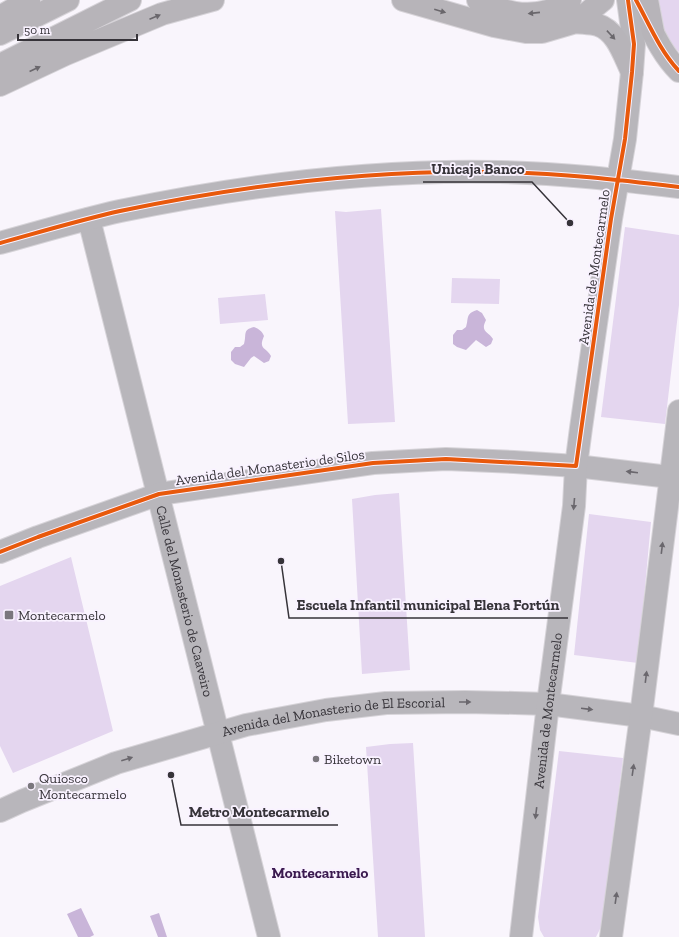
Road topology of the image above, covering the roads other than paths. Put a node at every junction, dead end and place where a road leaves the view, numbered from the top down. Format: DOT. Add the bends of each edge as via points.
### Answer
graph roads {
  1 [pos="29,0"];
  2 [pos="68,0"];
  3 [pos="130,0"];
  4 [pos="213,0"];
  5 [pos="403,0"];
  6 [pos="478,0"];
  7 [pos="570,0"];
  8 [pos="603,0"];
  9 [pos="628,0"];
  10 [pos="636,0"];
  11 [pos="647,0"];
  12 [pos="0,17"];
  13 [pos="576,22"];
  14 [pos="653,32"];
  15 [pos="0,34"];
  16 [pos="0,65"];
  17 [pos="679,71"];
  18 [pos="632,72"];
  19 [pos="0,85"];
  20 [pos="618,180"];
  21 [pos="679,187"];
  22 [pos="89,219"];
  23 [pos="0,243"];
  24 [pos="679,412"];
  25 [pos="576,466"];
  26 [pos="675,477"];
  27 [pos="159,494"];
  28 [pos="0,552"];
  29 [pos="548,704"];
  30 [pos="641,716"];
  31 [pos="679,724"];
  32 [pos="218,732"];
  33 [pos="0,811"];
  34 [pos="527,932"];
  35 [pos="609,935"];
  36 [pos="269,937"];
  1 -- 12 [label="highway"];
  2 -- 15 [label="highway"];
  3 -- 16 [label="highway"];
  19 -- 4 [label="highway, one-way" via="162,14"];
  5 -- 13 [label="highway, one-way" via="494,26 526,32 542,32"];
  7 -- 6 [label="highway, one-way" via="554,9 536,14 517,14"];
  8 -- 13 [label="highway"];
  9 -- 18 [label="street, Avenida de Montecarmelo" via="634,44"];
  10 -- 14 [label="street"];
  11 -- 14 [label="highway"];
  13 -- 18 [label="highway, one-way" via="598,25 610,33"];
  14 -- 17 [label="street" via="660,47"];
  18 -- 20 [label="street, Avenida de Montecarmelo"];
  20 -- 21 [label="street"];
  20 -- 22 [label="street" via="500,172 357,176 195,196"];
  20 -- 25 [label="street, Avenida de Montecarmelo"];
  22 -- 23 [label="street"];
  22 -- 27 [label="street, Calle del Monasterio de Caaveiro"];
  24 -- 26 [label="street"];
  26 -- 25 [label="street, Avenida del Monasterio de Silos, one-way"];
  25 -- 27 [label="street, Avenida del Monasterio de Silos" via="446,459 373,464"];
  25 -- 29 [label="street, Avenida de Montecarmelo, one-way" via="574,506"];
  30 -- 26 [label="street, one-way"];
  27 -- 28 [label="street, Avenida del Monasterio de Silos"];
  27 -- 32 [label="street, Calle del Monasterio de Caaveiro"];
  29 -- 30 [label="street, Avenida del Monasterio de El Escorial, one-way"];
  32 -- 29 [label="street, Avenida del Monasterio de El Escorial, one-way" via="308,713 386,703"];
  29 -- 34 [label="street, Avenida de Montecarmelo, one-way"];
  30 -- 31 [label="street, Avenida del Monasterio de El Escorial"];
  35 -- 30 [label="street, one-way"];
  33 -- 32 [label="street, Avenida del Monasterio de El Escorial, one-way" via="116,763"];
  32 -- 36 [label="street, Calle del Monasterio de Caaveiro"];
}
